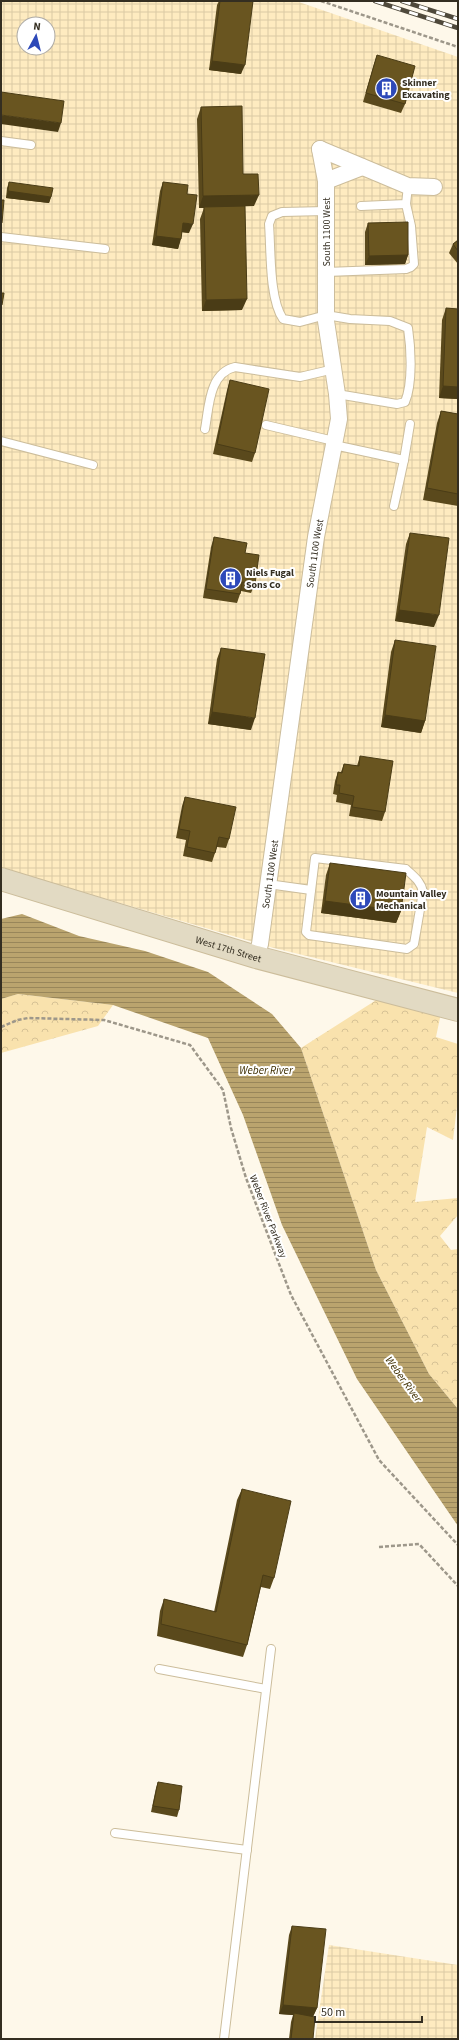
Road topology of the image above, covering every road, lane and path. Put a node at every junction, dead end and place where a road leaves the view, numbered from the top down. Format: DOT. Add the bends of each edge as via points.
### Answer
graph roads {
  1 [pos="321,1"];
  2 [pos="458,47"];
  3 [pos="1,141"];
  4 [pos="31,145"];
  5 [pos="362,167"];
  6 [pos="326,181"];
  7 [pos="408,186"];
  8 [pos="434,187"];
  9 [pos="406,204"];
  10 [pos="361,206"];
  11 [pos="326,211"];
  12 [pos="1,238"];
  13 [pos="105,249"];
  14 [pos="326,272"];
  15 [pos="326,315"];
  16 [pos="334,369"];
  17 [pos="337,394"];
  18 [pos="410,424"];
  19 [pos="266,425"];
  20 [pos="205,429"];
  21 [pos="1,441"];
  22 [pos="334,443"];
  23 [pos="404,460"];
  24 [pos="93,465"];
  25 [pos="394,506"];
  26 [pos="1,879"];
  27 [pos="268,884"];
  28 [pos="311,890"];
  29 [pos="256,957"];
  30 [pos="458,1010"];
  31 [pos="1,1027"];
  32 [pos="458,1545"];
  33 [pos="379,1547"];
  34 [pos="458,1586"];
  35 [pos="271,1649"];
  36 [pos="159,1669"];
  37 [pos="266,1689"];
  38 [pos="115,1832"];
  39 [pos="247,1850"];
  40 [pos="224,2039"];
  1 -- 2 [label="path"];
  3 -- 4 [label="lane"];
  5 -- 6 [label="street"];
  5 -- 6 [label="street, South 1100 West" via="320,149"];
  5 -- 7 [label="street"];
  6 -- 11 [label="street, South 1100 West"];
  7 -- 8 [label="street"];
  7 -- 9 [label="lane"];
  9 -- 10 [label="lane"];
  9 -- 14 [label="lane" via="411,226 414,264 411,268"];
  11 -- 14 [label="street, South 1100 West"];
  11 -- 15 [label="lane" via="282,212 272,216 270,224 274,294 278,311 284,319 300,322"];
  12 -- 13 [label="lane"];
  14 -- 15 [label="street, South 1100 West"];
  15 -- 16 [label="street, South 1100 West"];
  15 -- 17 [label="lane" via="350,320 390,321 408,328 410,342 409,394 406,402 397,404"];
  16 -- 17 [label="street, South 1100 West"];
  16 -- 20 [label="lane" via="300,376 236,367 228,369 219,376 213,387"];
  17 -- 22 [label="street, South 1100 West" via="339,419"];
  18 -- 23 [label="lane"];
  19 -- 22 [label="lane"];
  21 -- 24 [label="lane"];
  22 -- 23 [label="lane"];
  22 -- 27 [label="street, South 1100 West" via="316,537"];
  23 -- 25 [label="lane"];
  26 -- 29 [label="street, West 17th Street"];
  27 -- 28 [label="lane"];
  27 -- 29 [label="street, South 1100 West"];
  28 -- 28 [label="lane" via="315,858 406,869 421,884 422,892 414,944 407,950 309,935 306,932"];
  29 -- 30 [label="street, West 17th Street"];
  31 -- 32 [label="path, Weber River Parkway" via="28,1018 104,1020 190,1045 223,1090 246,1178 295,1302 379,1460"];
  33 -- 34 [label="path" via="419,1544"];
  35 -- 37 [label="lane"];
  36 -- 37 [label="lane"];
  37 -- 39 [label="lane"];
  38 -- 39 [label="lane"];
  39 -- 40 [label="lane"];
}
